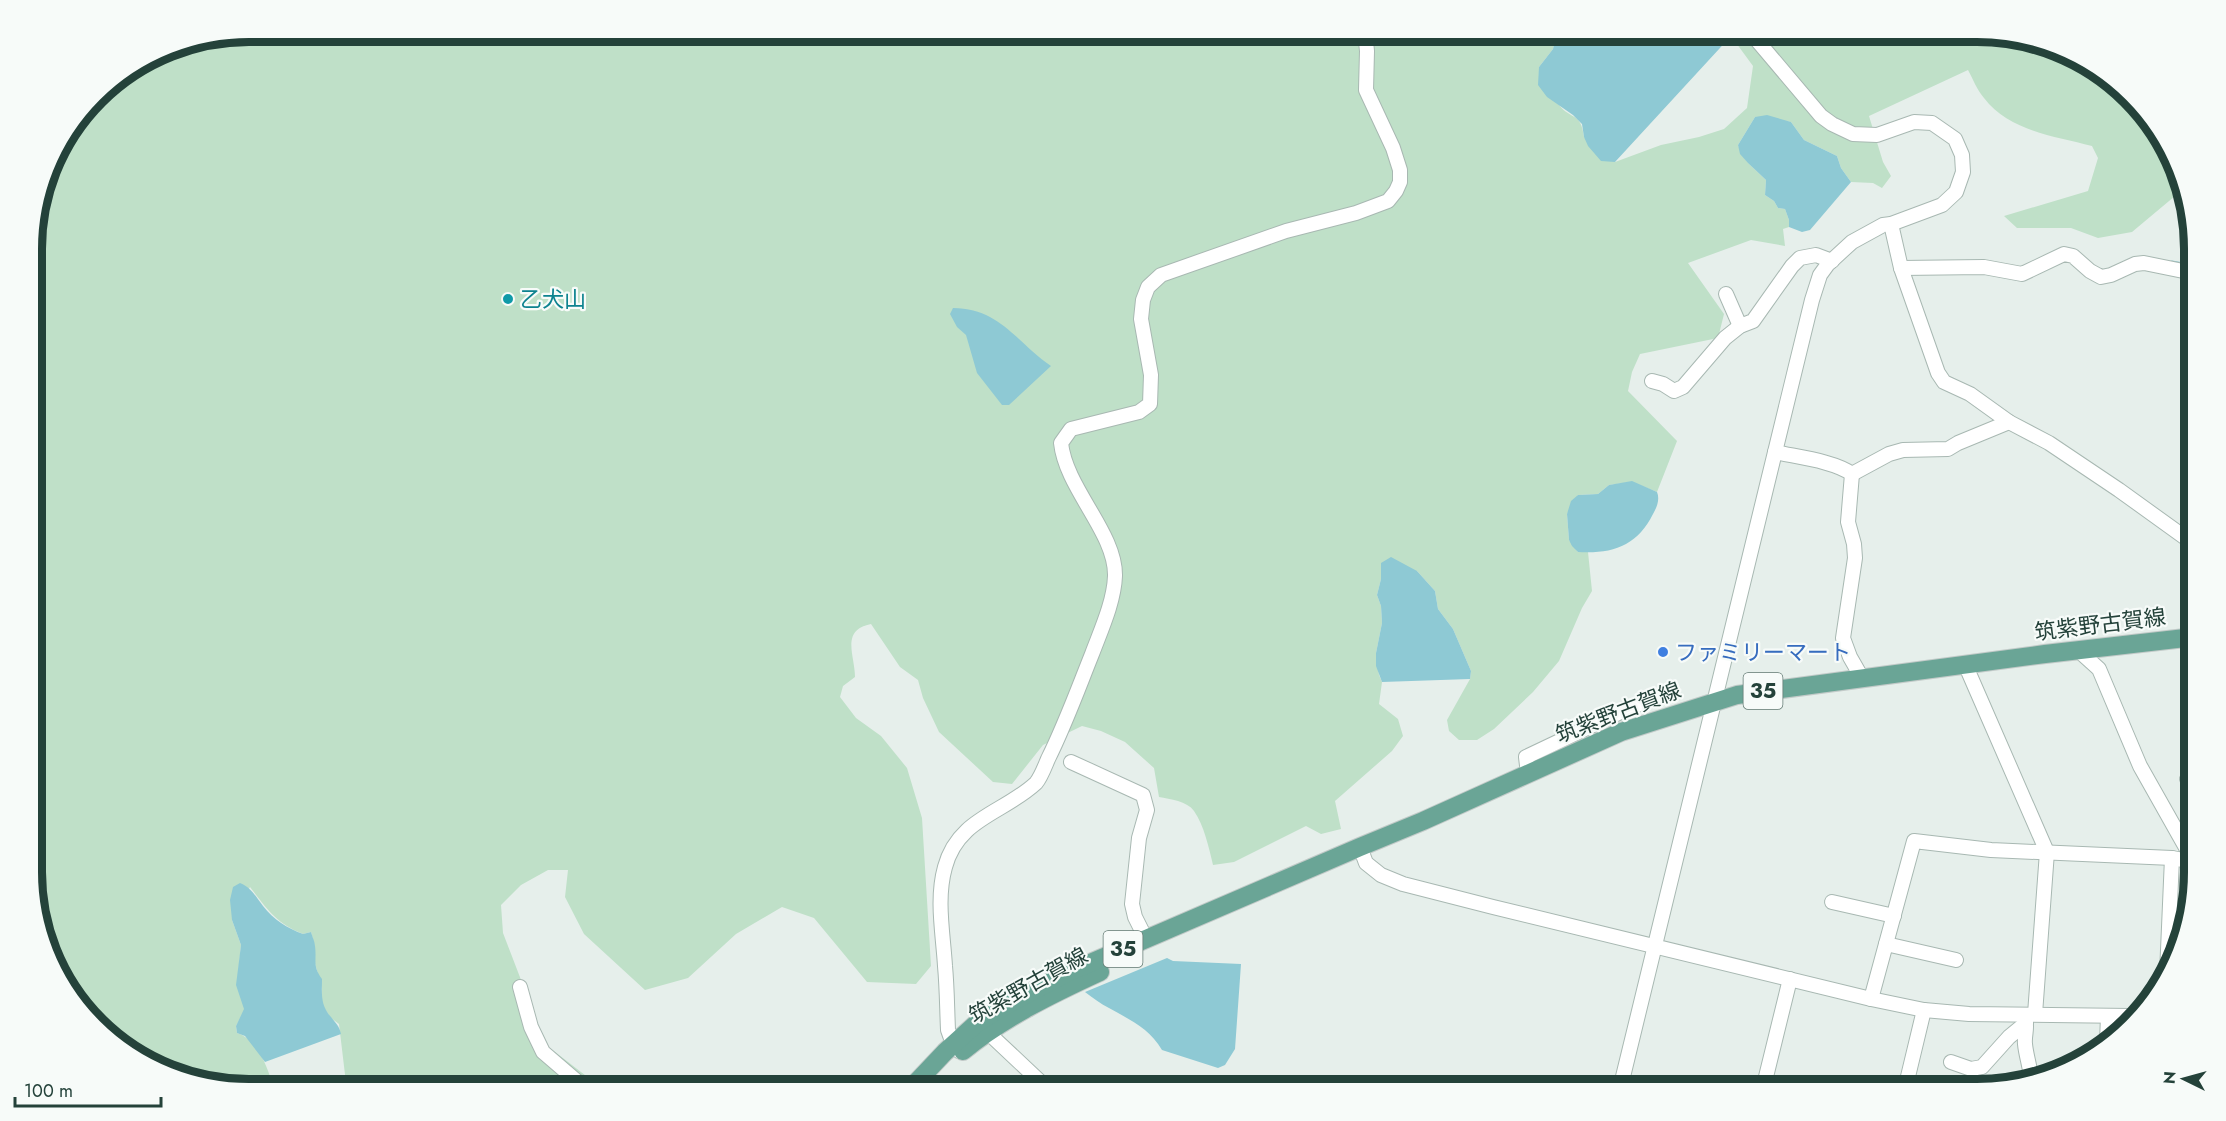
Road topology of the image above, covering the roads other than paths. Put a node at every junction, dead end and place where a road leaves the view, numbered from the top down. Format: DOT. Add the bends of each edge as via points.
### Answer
graph roads {
  1 [pos="1366,42"];
  2 [pos="1758,42"];
  3 [pos="1892,224"];
  4 [pos="1832,261"];
  5 [pos="1901,268"];
  6 [pos="2184,271"];
  7 [pos="1726,294"];
  8 [pos="1740,326"];
  9 [pos="1652,381"];
  10 [pos="2009,422"];
  11 [pos="1775,452"];
  12 [pos="1852,474"];
  13 [pos="2184,537"];
  14 [pos="2184,638"];
  15 [pos="2078,650"];
  16 [pos="1965,664"];
  17 [pos="1862,678"];
  18 [pos="1655,698"];
  19 [pos="1715,701"];
  20 [pos="1071,762"];
  21 [pos="1528,774"];
  22 [pos="2184,843"];
  23 [pos="1360,846"];
  24 [pos="2047,852"];
  25 [pos="2172,858"];
  26 [pos="2184,859"];
  27 [pos="1832,902"];
  28 [pos="1894,916"];
  29 [pos="1146,939"];
  30 [pos="1886,944"];
  31 [pos="1656,946"];
  32 [pos="2168,951"];
  33 [pos="1956,960"];
  34 [pos="1790,979"];
  35 [pos="520,987"];
  36 [pos="1871,999"];
  37 [pos="1924,1010"];
  38 [pos="2108,1016"];
  39 [pos="2125,1016"];
  40 [pos="2029,1017"];
  41 [pos="982,1028"];
  42 [pos="2107,1032"];
  43 [pos="957,1048"];
  44 [pos="1950,1062"];
  45 [pos="2030,1072"];
  46 [pos="574,1079"];
  47 [pos="921,1079"];
  48 [pos="932,1079"];
  49 [pos="1037,1079"];
  50 [pos="1623,1079"];
  51 [pos="1765,1079"];
  52 [pos="1907,1079"];
  1 -- 43 [label="street" via="1366,90 1400,170 1396,191 1388,201 1356,213 1286,231 1161,275 1148,287 1141,319 1151,375 1150,404 1139,412 1071,429 1061,443 1062,456 1112,550 1115,578 1099,634 1063,729 1037,781 970,825 955,843 945,866 940,902 948,1030"];
  2 -- 3 [label="street" via="1821,116 1843,130 1877,135 1904,124 1922,122 1932,123 1955,139 1962,155 1963,172 1956,192 1942,205"];
  3 -- 4 [label="street" via="1852,242"];
  3 -- 5 [label="street"];
  4 -- 8 [label="street" via="1816,255 1800,258 1754,321"];
  4 -- 11 [label="street" via="1820,275 1812,300"];
  5 -- 6 [label="street" via="1977,267 2022,274 2064,254 2073,256 2101,277 2144,263"];
  5 -- 10 [label="street" via="1944,382 1970,394"];
  7 -- 8 [label="street"];
  8 -- 9 [label="street" via="1683,387 1674,391"];
  10 -- 12 [label="street" via="1948,449 1889,454"];
  10 -- 13 [label="street" via="2049,443"];
  11 -- 12 [label="street"];
  11 -- 19 [label="street"];
  12 -- 17 [label="street" via="1848,522 1855,558 1843,638"];
  14 -- 15 [label="main road, 筑紫野古賀線 / 35"];
  15 -- 16 [label="main road, 筑紫野古賀線 / 35"];
  15 -- 22 [label="street" via="2099,669 2140,766"];
  16 -- 17 [label="main road, 筑紫野古賀線 / 35"];
  16 -- 24 [label="street"];
  17 -- 19 [label="main road, 筑紫野古賀線 / 35"];
  18 -- 21 [label="street" via="1526,757"];
  19 -- 21 [label="main road, 筑紫野古賀線 / 35" via="1621,732"];
  19 -- 31 [label="street"];
  20 -- 29 [label="street" via="1143,795 1148,810 1139,838 1132,904"];
  21 -- 23 [label="main road, 筑紫野古賀線 / 35"];
  23 -- 29 [label="main road, 筑紫野古賀線 / 35"];
  23 -- 31 [label="street" via="1366,863 1381,875 1404,884"];
  23 -- 41 [label="main road, 筑紫野古賀線 / 35" via="1339,867"];
  24 -- 25 [label="street"];
  24 -- 28 [label="street" via="1914,841"];
  24 -- 40 [label="street"];
  25 -- 26 [label="street"];
  25 -- 32 [label="street"];
  27 -- 28 [label="street"];
  28 -- 30 [label="street"];
  29 -- 41 [label="main road, 筑紫野古賀線 / 35" via="1067,973 1005,1006"];
  30 -- 33 [label="street"];
  30 -- 36 [label="street"];
  31 -- 34 [label="street"];
  31 -- 50 [label="street"];
  34 -- 36 [label="street"];
  34 -- 51 [label="street"];
  35 -- 46 [label="street" via="543,1052"];
  36 -- 37 [label="street"];
  37 -- 40 [label="street"];
  37 -- 52 [label="street"];
  38 -- 39 [label="street"];
  38 -- 40 [label="street"];
  38 -- 42 [label="street"];
  40 -- 44 [label="street" via="1982,1067 1971,1069"];
  40 -- 45 [label="street" via="2024,1040"];
  41 -- 43 [label="main road, 筑紫野古賀線 / 35"];
  41 -- 49 [label="street"];
  43 -- 47 [label="main road, 筑紫野古賀線 / 35"];
  43 -- 48 [label="main road, 筑紫野古賀線 / 35"];
}
